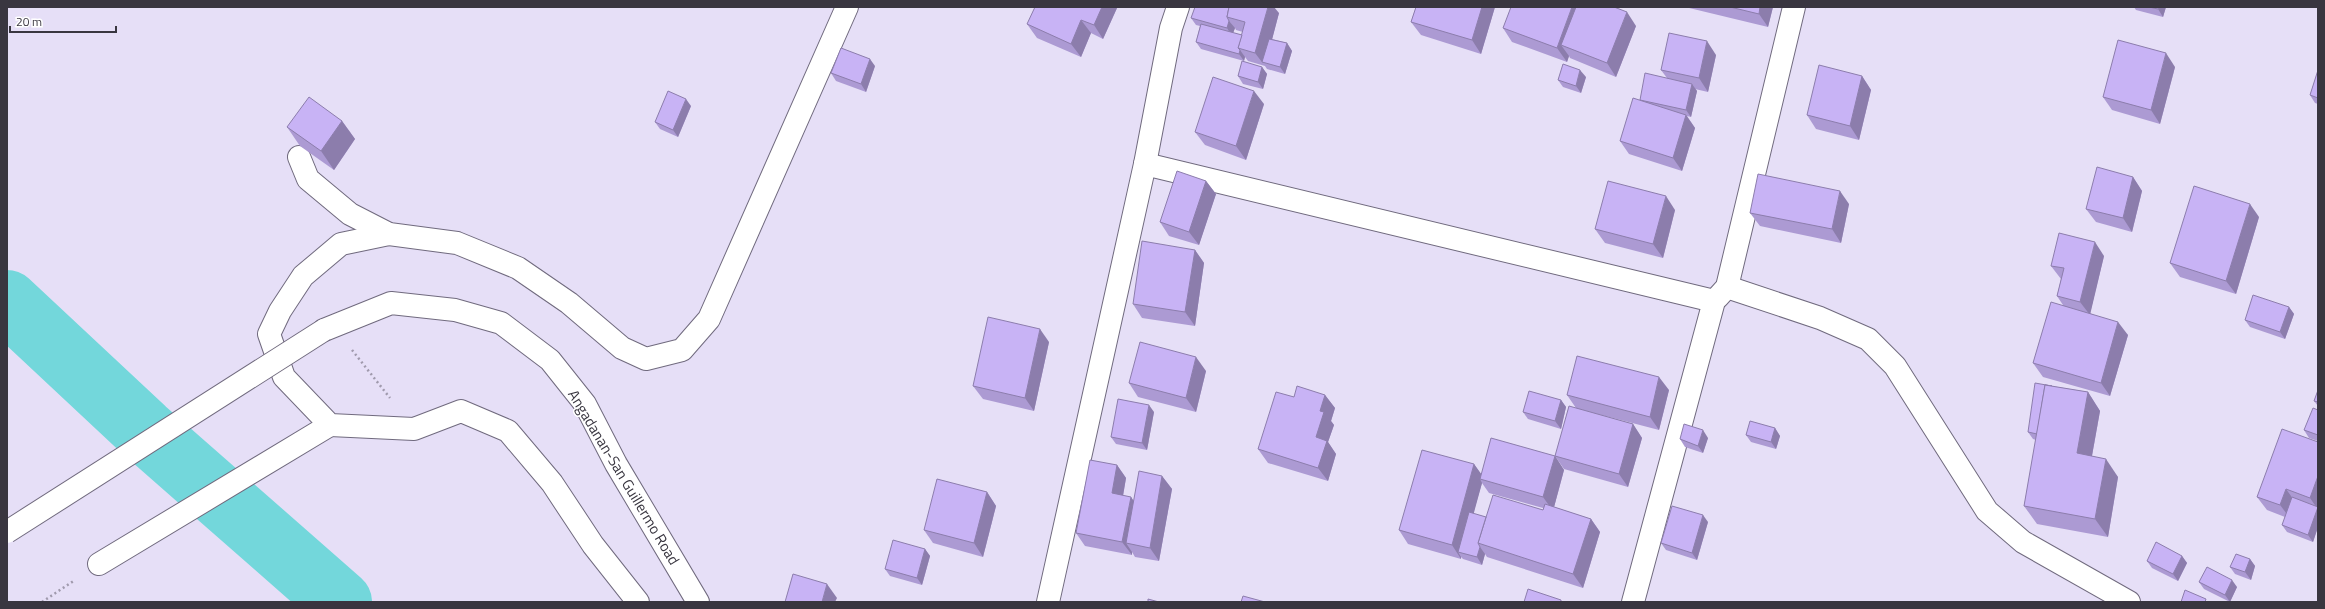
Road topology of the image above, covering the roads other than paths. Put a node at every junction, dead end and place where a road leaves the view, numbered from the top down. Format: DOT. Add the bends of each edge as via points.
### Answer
graph roads {
  1 [pos="846,7"];
  2 [pos="1178,7"];
  3 [pos="1794,7"];
  4 [pos="299,156"];
  5 [pos="1145,164"];
  6 [pos="389,234"];
  7 [pos="1721,294"];
  8 [pos="330,425"];
  9 [pos="7,532"];
  10 [pos="99,564"];
  11 [pos="638,602"];
  12 [pos="698,602"];
  13 [pos="1048,602"];
  14 [pos="1634,602"];
  15 [pos="2129,602"];
  1 -- 6 [label="street" via="709,319 682,350 646,359 622,348 569,303 518,268 457,243"];
  2 -- 5 [label="street"];
  3 -- 7 [label="street"];
  4 -- 6 [label="street" via="308,179 350,214"];
  5 -- 7 [label="street"];
  5 -- 13 [label="street"];
  6 -- 8 [label="street" via="341,244 303,276 280,311 269,334 284,377"];
  7 -- 14 [label="street"];
  7 -- 15 [label="street" via="1820,318 1868,339 1895,366 1987,511 2023,542"];
  8 -- 10 [label="street"];
  8 -- 11 [label="street" via="414,429 461,411 508,430 552,483 593,545"];
  9 -- 12 [label="street, Angadanan-San Guillermo Road, bridge" via="324,330 391,303 455,310 501,323 550,360 585,404 616,464"];
}
